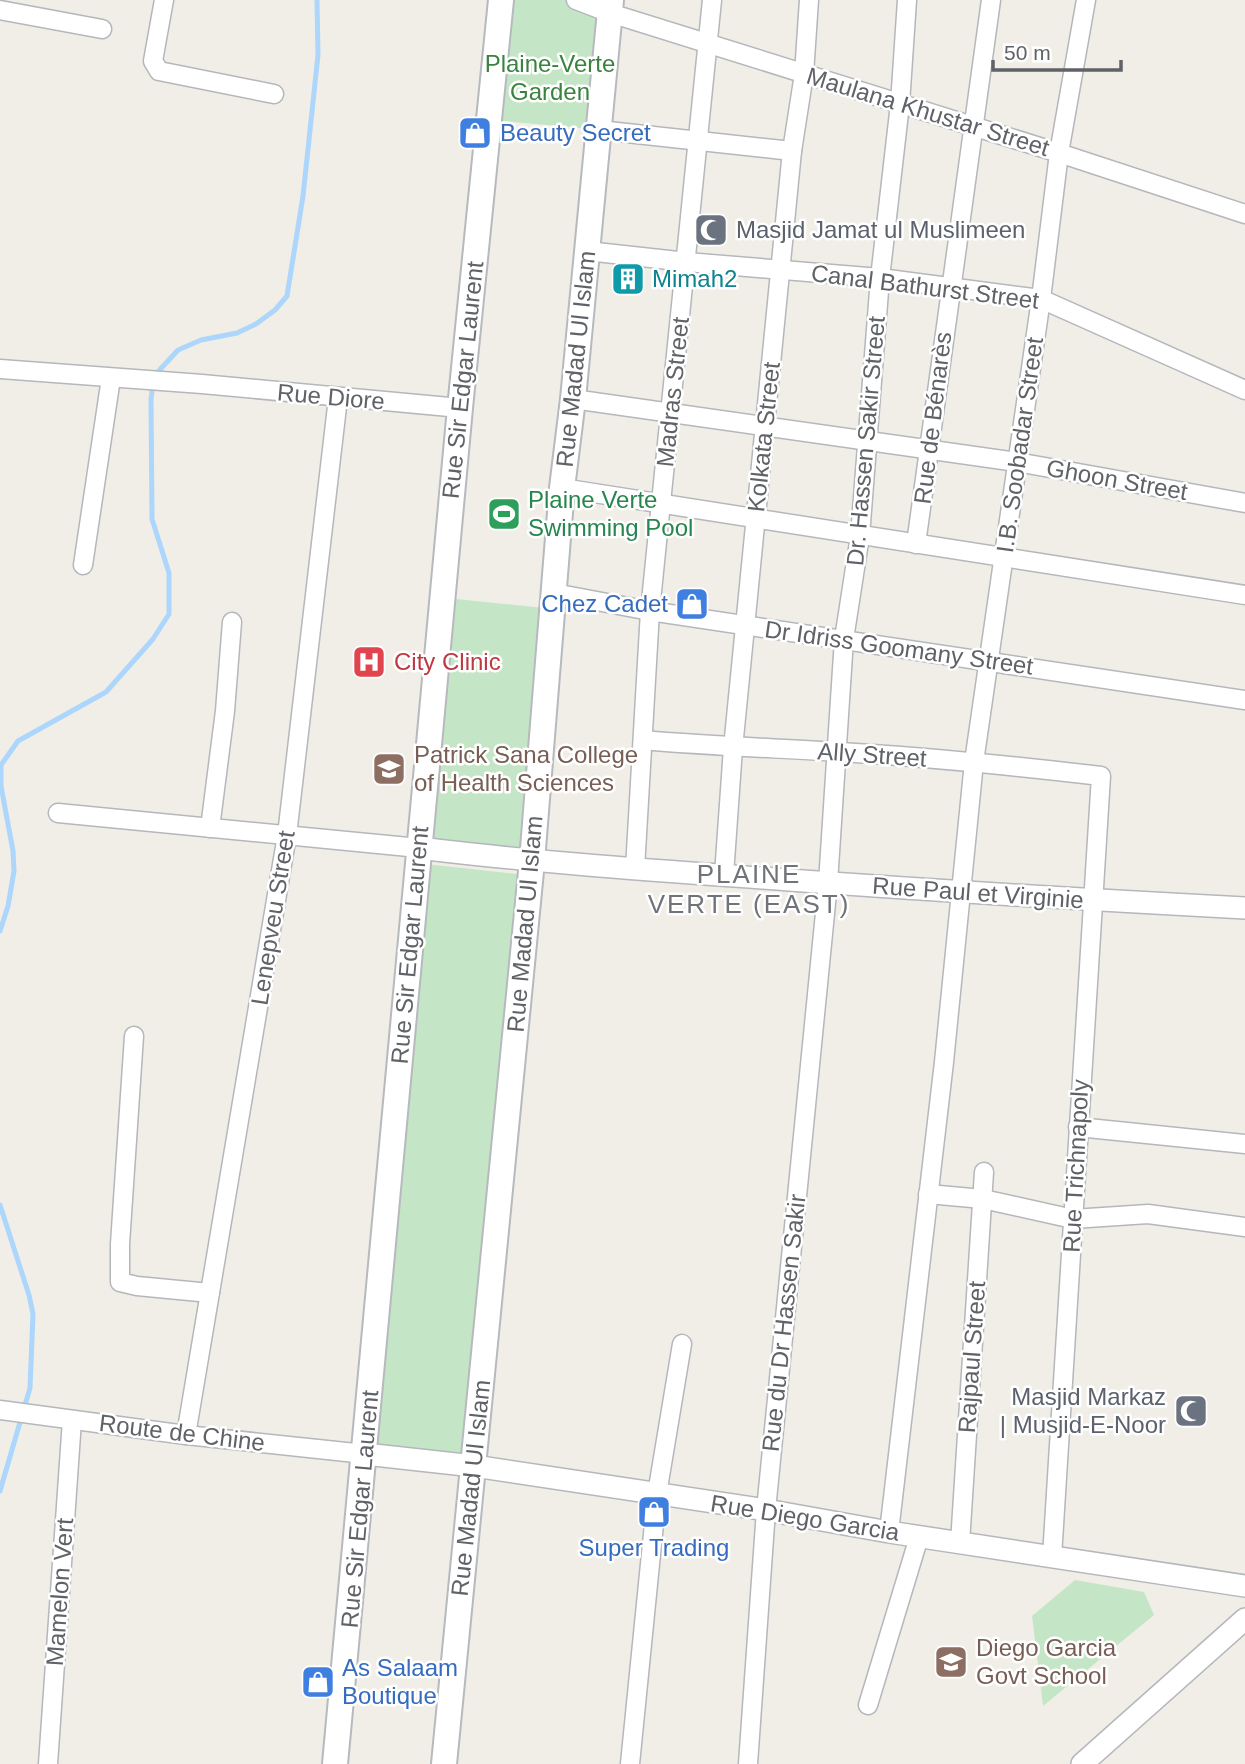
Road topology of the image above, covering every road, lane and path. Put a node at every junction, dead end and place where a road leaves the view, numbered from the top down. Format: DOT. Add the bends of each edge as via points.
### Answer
graph roads {
  1 [pos="164,0"];
  2 [pos="501,0"];
  3 [pos="576,0"];
  4 [pos="712,0"];
  5 [pos="808,0"];
  6 [pos="907,0"];
  7 [pos="991,0"];
  8 [pos="1086,0"];
  9 [pos="610,7"];
  10 [pos="0,10"];
  11 [pos="102,29"];
  12 [pos="709,45"];
  13 [pos="804,74"];
  14 [pos="274,94"];
  15 [pos="900,104"];
  16 [pos="972,126"];
  17 [pos="599,130"];
  18 [pos="699,142"];
  19 [pos="792,151"];
  20 [pos="1059,153"];
  21 [pos="1245,214"];
  22 [pos="587,251"];
  23 [pos="687,262"];
  24 [pos="781,269"];
  25 [pos="880,278"];
  26 [pos="950,287"];
  27 [pos="1041,299"];
  28 [pos="0,369"];
  29 [pos="111,378"];
  30 [pos="1245,390"];
  31 [pos="338,398"];
  32 [pos="573,399"];
  33 [pos="460,408"];
  34 [pos="671,413"];
  35 [pos="764,426"];
  36 [pos="866,441"];
  37 [pos="928,449"];
  38 [pos="1017,462"];
  39 [pos="562,488"];
  40 [pos="1245,503"];
  41 [pos="660,504"];
  42 [pos="756,519"];
  43 [pos="860,536"];
  44 [pos="916,544"];
  45 [pos="1003,558"];
  46 [pos="83,565"];
  47 [pos="554,593"];
  48 [pos="1245,595"];
  49 [pos="650,611"];
  50 [pos="232,622"];
  51 [pos="745,625"];
  52 [pos="844,639"];
  53 [pos="988,660"];
  54 [pos="1245,700"];
  55 [pos="643,740"];
  56 [pos="733,748"];
  57 [pos="838,752"];
  58 [pos="974,762"];
  59 [pos="1101,776"];
  60 [pos="58,813"];
  61 [pos="210,828"];
  62 [pos="287,835"];
  63 [pos="419,848"];
  64 [pos="531,861"];
  65 [pos="635,869"];
  66 [pos="724,875"];
  67 [pos="828,883"];
  68 [pos="962,892"];
  69 [pos="1092,900"];
  70 [pos="1245,908"];
  71 [pos="134,1036"];
  72 [pos="1078,1127"];
  73 [pos="1245,1144"];
  74 [pos="984,1172"];
  75 [pos="928,1194"];
  76 [pos="983,1199"];
  77 [pos="1073,1219"];
  78 [pos="1245,1227"];
  79 [pos="210,1293"];
  80 [pos="682,1344"];
  81 [pos="7,1411"];
  82 [pos="72,1420"];
  83 [pos="186,1435"];
  84 [pos="365,1454"];
  85 [pos="474,1466"];
  86 [pos="657,1494"];
  87 [pos="766,1510"];
  88 [pos="889,1532"];
  89 [pos="919,1537"];
  90 [pos="960,1543"];
  91 [pos="1052,1557"];
  92 [pos="1245,1586"];
  93 [pos="1245,1619"];
  94 [pos="868,1705"];
  95 [pos="48,1764"];
  96 [pos="335,1764"];
  97 [pos="444,1764"];
  98 [pos="630,1764"];
  99 [pos="748,1764"];
  100 [pos="1082,1764"];
  1 -- 14 [label="street" via="153,61 159,71"];
  2 -- 33 [label="main road, Rue Sir Edgar Laurent"];
  3 -- 9 [label="street, Maulana Khustar Street"];
  4 -- 12 [label="street, Madras Street"];
  5 -- 13 [label="street, Kolkata Street"];
  6 -- 15 [label="street, Dr. Hassen Sakir Street"];
  7 -- 16 [label="street, Rue de Bénarès"];
  8 -- 20 [label="street, I.B. Soobadar Street"];
  9 -- 12 [label="street, Maulana Khustar Street"];
  9 -- 17 [label="main road, Rue Madad Ul Islam"];
  10 -- 11 [label="street"];
  12 -- 13 [label="street, Maulana Khustar Street"];
  12 -- 18 [label="street, Madras Street"];
  13 -- 15 [label="street, Maulana Khustar Street"];
  13 -- 19 [label="street, Kolkata Street"];
  15 -- 16 [label="street, Maulana Khustar Street"];
  15 -- 25 [label="street, Dr. Hassen Sakir Street"];
  16 -- 20 [label="street, Maulana Khustar Street"];
  16 -- 26 [label="street, Rue de Bénarès"];
  17 -- 18 [label="street"];
  17 -- 22 [label="main road, Rue Madad Ul Islam"];
  18 -- 19 [label="street"];
  18 -- 23 [label="street, Madras Street"];
  19 -- 24 [label="street, Kolkata Street"];
  20 -- 21 [label="street, Maulana Khustar Street"];
  20 -- 27 [label="street, I.B. Soobadar Street"];
  22 -- 23 [label="street, Canal Bathurst Street"];
  22 -- 32 [label="main road, Rue Madad Ul Islam"];
  23 -- 24 [label="street, Canal Bathurst Street"];
  23 -- 34 [label="street, Madras Street"];
  24 -- 25 [label="street, Canal Bathurst Street"];
  24 -- 35 [label="street, Kolkata Street"];
  25 -- 26 [label="street, Canal Bathurst Street"];
  25 -- 36 [label="street, Dr. Hassen Sakir Street"];
  26 -- 27 [label="street, Canal Bathurst Street"];
  26 -- 37 [label="street, Rue de Bénarès"];
  27 -- 30 [label="street, Canal Bathurst Street"];
  27 -- 38 [label="street, I.B. Soobadar Street"];
  28 -- 29 [label="street"];
  29 -- 31 [label="street, Rue Diore"];
  29 -- 46 [label="street"];
  31 -- 33 [label="street, Rue Diore"];
  31 -- 62 [label="street, Lenepveu Street"];
  32 -- 34 [label="street, Ghoon Street"];
  32 -- 39 [label="main road, Rue Madad Ul Islam"];
  33 -- 63 [label="main road, Rue Sir Edgar Laurent"];
  34 -- 35 [label="street, Ghoon Street"];
  34 -- 41 [label="street, Madras Street"];
  35 -- 36 [label="street, Ghoon Street"];
  35 -- 42 [label="street, Kolkata Street"];
  36 -- 37 [label="street, Ghoon Street"];
  36 -- 43 [label="street, Dr. Hassen Sakir Street"];
  37 -- 38 [label="street, Ghoon Street"];
  37 -- 44 [label="street, Rue de Bénarès"];
  38 -- 40 [label="street, Ghoon Street"];
  38 -- 45 [label="street, I.B. Soobadar Street"];
  39 -- 41 [label="street"];
  39 -- 47 [label="main road, Rue Madad Ul Islam"];
  41 -- 42 [label="street"];
  41 -- 49 [label="street, Madras Street"];
  42 -- 43 [label="street"];
  42 -- 51 [label="street, Kolkata Street"];
  43 -- 44 [label="street"];
  43 -- 52 [label="street, Dr. Hassen Sakir Street"];
  44 -- 45 [label="street"];
  45 -- 48 [label="street"];
  45 -- 53 [label="street, I.B. Soobadar Street"];
  47 -- 49 [label="street, Dr Idriss Goomany Street"];
  47 -- 64 [label="main road, Rue Madad Ul Islam"];
  49 -- 51 [label="street, Dr Idriss Goomany Street"];
  49 -- 55 [label="street, Madras Street"];
  50 -- 61 [label="street"];
  51 -- 52 [label="street, Dr Idriss Goomany Street"];
  51 -- 56 [label="street, Kolkata Street"];
  52 -- 53 [label="street, Dr Idriss Goomany Street"];
  52 -- 57 [label="street, Dr. Hassen Sakir Street"];
  53 -- 54 [label="street, Dr Idriss Goomany Street"];
  53 -- 58 [label="street, I.B. Soobadar Street"];
  55 -- 56 [label="street, Ally Street"];
  55 -- 65 [label="street, Madras Street"];
  56 -- 57 [label="street, Ally Street"];
  56 -- 66 [label="street, Kolkata Street"];
  57 -- 58 [label="street, Ally Street"];
  57 -- 67 [label="street, Dr. Hassen Sakir Street"];
  58 -- 59 [label="street, Ally Street"];
  58 -- 68 [label="street, I.B. Soobadar Street"];
  59 -- 69 [label="street, Rue Trichnapoly"];
  60 -- 61 [label="street"];
  61 -- 62 [label="street"];
  62 -- 63 [label="street"];
  62 -- 79 [label="street, Lenepveu Street"];
  63 -- 64 [label="street, Rue Paul et Virginie"];
  63 -- 84 [label="main road, Rue Sir Edgar Laurent"];
  64 -- 65 [label="street, Rue Paul et Virginie"];
  64 -- 85 [label="main road, Rue Madad Ul Islam"];
  65 -- 66 [label="street, Rue Paul et Virginie"];
  66 -- 67 [label="street, Rue Paul et Virginie"];
  67 -- 68 [label="street, Rue Paul et Virginie"];
  67 -- 87 [label="street, Rue du Dr Hassen Sakir"];
  68 -- 69 [label="street, Rue Paul et Virginie"];
  68 -- 75 [label="street, I.B. Soobadar Street"];
  69 -- 70 [label="street, Rue Paul et Virginie"];
  69 -- 72 [label="street, Rue Trichnapoly"];
  71 -- 79 [label="street" via="120,1282"];
  72 -- 73 [label="street"];
  72 -- 77 [label="street, Rue Trichnapoly"];
  74 -- 76 [label="street, Rajpaul Street"];
  75 -- 76 [label="street"];
  75 -- 88 [label="street, I.B. Soobadar Street"];
  76 -- 77 [label="street"];
  76 -- 90 [label="street, Rajpaul Street"];
  77 -- 78 [label="street" via="1147,1214"];
  77 -- 91 [label="street, Rue Trichnapoly"];
  79 -- 83 [label="street, Lenepveu Street"];
  80 -- 86 [label="street"];
  81 -- 82 [label="street, Route de Chine"];
  82 -- 83 [label="street, Route de Chine"];
  82 -- 95 [label="street, Mamelon Vert"];
  83 -- 84 [label="street, Route de Chine"];
  84 -- 85 [label="street, Rue Diego Garcia"];
  84 -- 96 [label="main road, Rue Sir Edgar Laurent"];
  85 -- 86 [label="street, Rue Diego Garcia"];
  85 -- 97 [label="main road, Rue Madad Ul Islam"];
  86 -- 87 [label="street, Rue Diego Garcia"];
  86 -- 98 [label="street"];
  87 -- 88 [label="street, Rue Diego Garcia"];
  87 -- 99 [label="street, Rue du Dr Hassen Sakir"];
  88 -- 89 [label="street, Rue Diego Garcia"];
  89 -- 90 [label="street, Rue Diego Garcia"];
  89 -- 94 [label="street"];
  90 -- 91 [label="street, Rue Diego Garcia"];
  91 -- 92 [label="street, Rue Diego Garcia"];
  93 -- 100 [label="street"];
}
